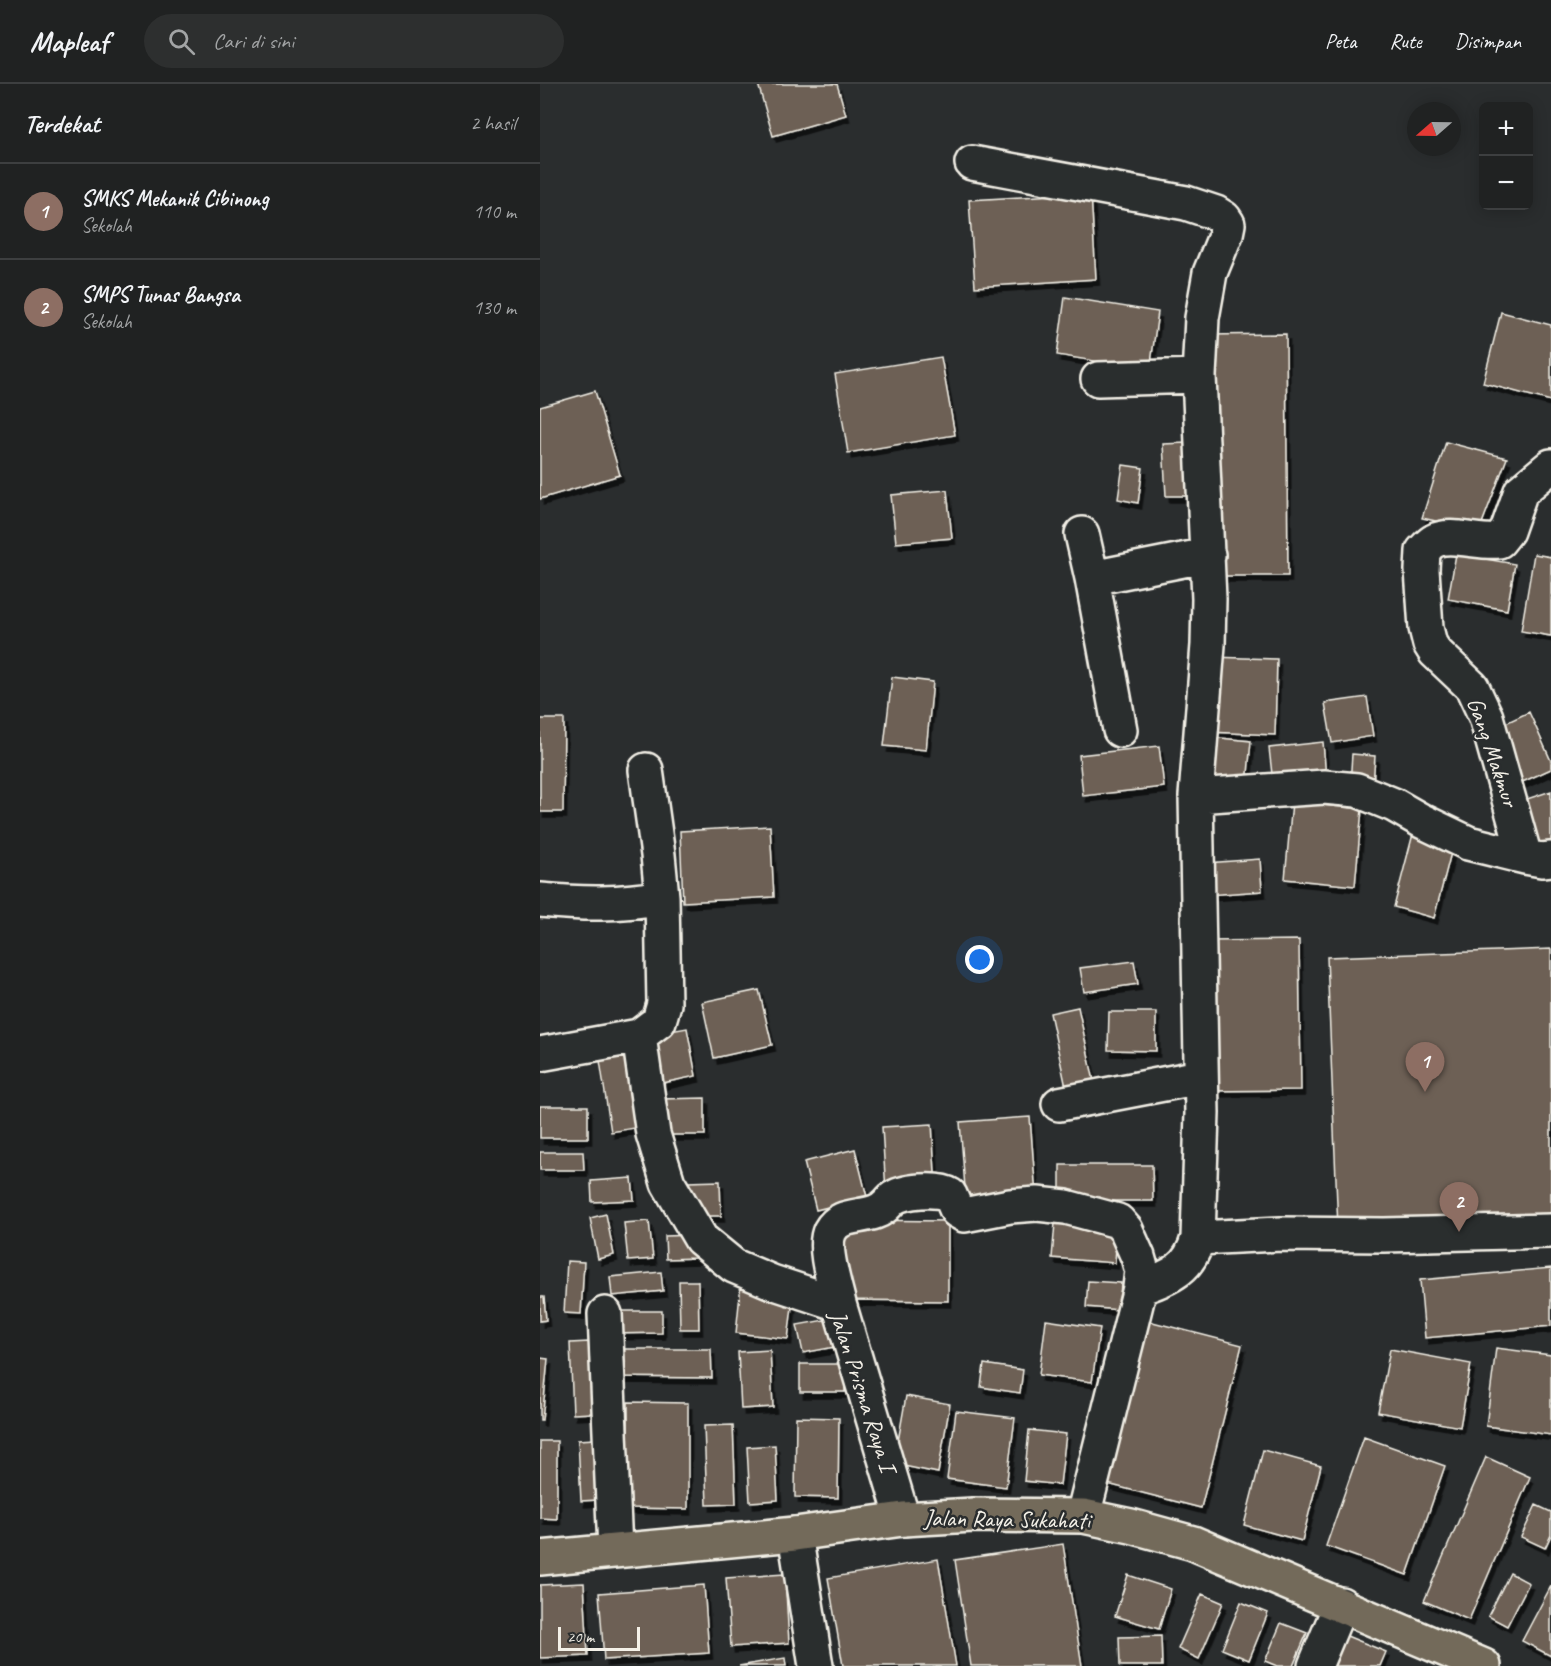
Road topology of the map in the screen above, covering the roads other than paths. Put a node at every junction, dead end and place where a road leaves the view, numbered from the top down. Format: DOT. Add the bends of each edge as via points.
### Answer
graph roads {
  1 [pos="972,164"];
  2 [pos="1199,376"];
  3 [pos="1098,379"];
  4 [pos="1551,466"];
  5 [pos="1082,534"];
  6 [pos="1208,555"];
  7 [pos="1092,578"];
  8 [pos="1120,730"];
  9 [pos="646,770"];
  10 [pos="1196,796"];
  11 [pos="1538,858"];
  12 [pos="662,897"];
  13 [pos="540,900"];
  14 [pos="639,1036"];
  15 [pos="540,1054"];
  16 [pos="1200,1077"];
  17 [pos="1059,1104"];
  18 [pos="1551,1231"];
  19 [pos="1198,1238"];
  20 [pos="1140,1288"];
  21 [pos="839,1304"];
  22 [pos="605,1314"];
  23 [pos="1083,1516"];
  24 [pos="903,1519"];
  25 [pos="795,1534"];
  26 [pos="615,1550"];
  27 [pos="540,1558"];
  28 [pos="1341,1604"];
  29 [pos="816,1666"];
  30 [pos="1315,1666"];
  31 [pos="1484,1666"];
  1 -- 2 [label="street" via="1186,203 1224,218 1226,234 1210,273 1202,318"];
  2 -- 3 [label="street"];
  2 -- 6 [label="street"];
  4 -- 11 [label="street, Gang Makmur" via="1521,491 1499,542 1446,537 1434,541 1423,551 1422,570 1430,644 1472,687"];
  5 -- 7 [label="street"];
  6 -- 7 [label="street"];
  6 -- 10 [label="street" via="1208,645"];
  7 -- 8 [label="street"];
  9 -- 12 [label="street"];
  10 -- 11 [label="street" via="1324,787 1357,790 1468,843"];
  10 -- 16 [label="street"];
  12 -- 13 [label="street" via="615,904"];
  12 -- 14 [label="street" via="664,1004 659,1021"];
  14 -- 15 [label="street"];
  14 -- 21 [label="street, Jalan Prisma Raya I" via="653,1134 668,1183 701,1239 734,1266"];
  16 -- 17 [label="street"];
  16 -- 19 [label="street" via="1203,1113"];
  18 -- 19 [label="street"];
  19 -- 20 [label="street" via="1182,1267 1164,1280"];
  20 -- 21 [label="street" via="1142,1272 1138,1257 1118,1221 1066,1207 1037,1204 964,1215 957,1211 950,1195 933,1190 901,1194 886,1208 838,1220 827,1244"];
  20 -- 23 [label="street"];
  21 -- 24 [label="street, Jalan Prisma Raya I"];
  22 -- 26 [label="street"];
  23 -- 24 [label="main road, Jalan Raya Sukahati"];
  23 -- 28 [label="main road, Jalan Raya Sukahati" via="1193,1543"];
  24 -- 25 [label="main road, Jalan Raya Sukahati"];
  25 -- 26 [label="main road, Jalan Raya Sukahati"];
  25 -- 29 [label="street"];
  26 -- 27 [label="main road, Jalan Raya Sukahati"];
  28 -- 30 [label="street"];
  28 -- 31 [label="main road, Jalan Raya Sukahati"];
}
